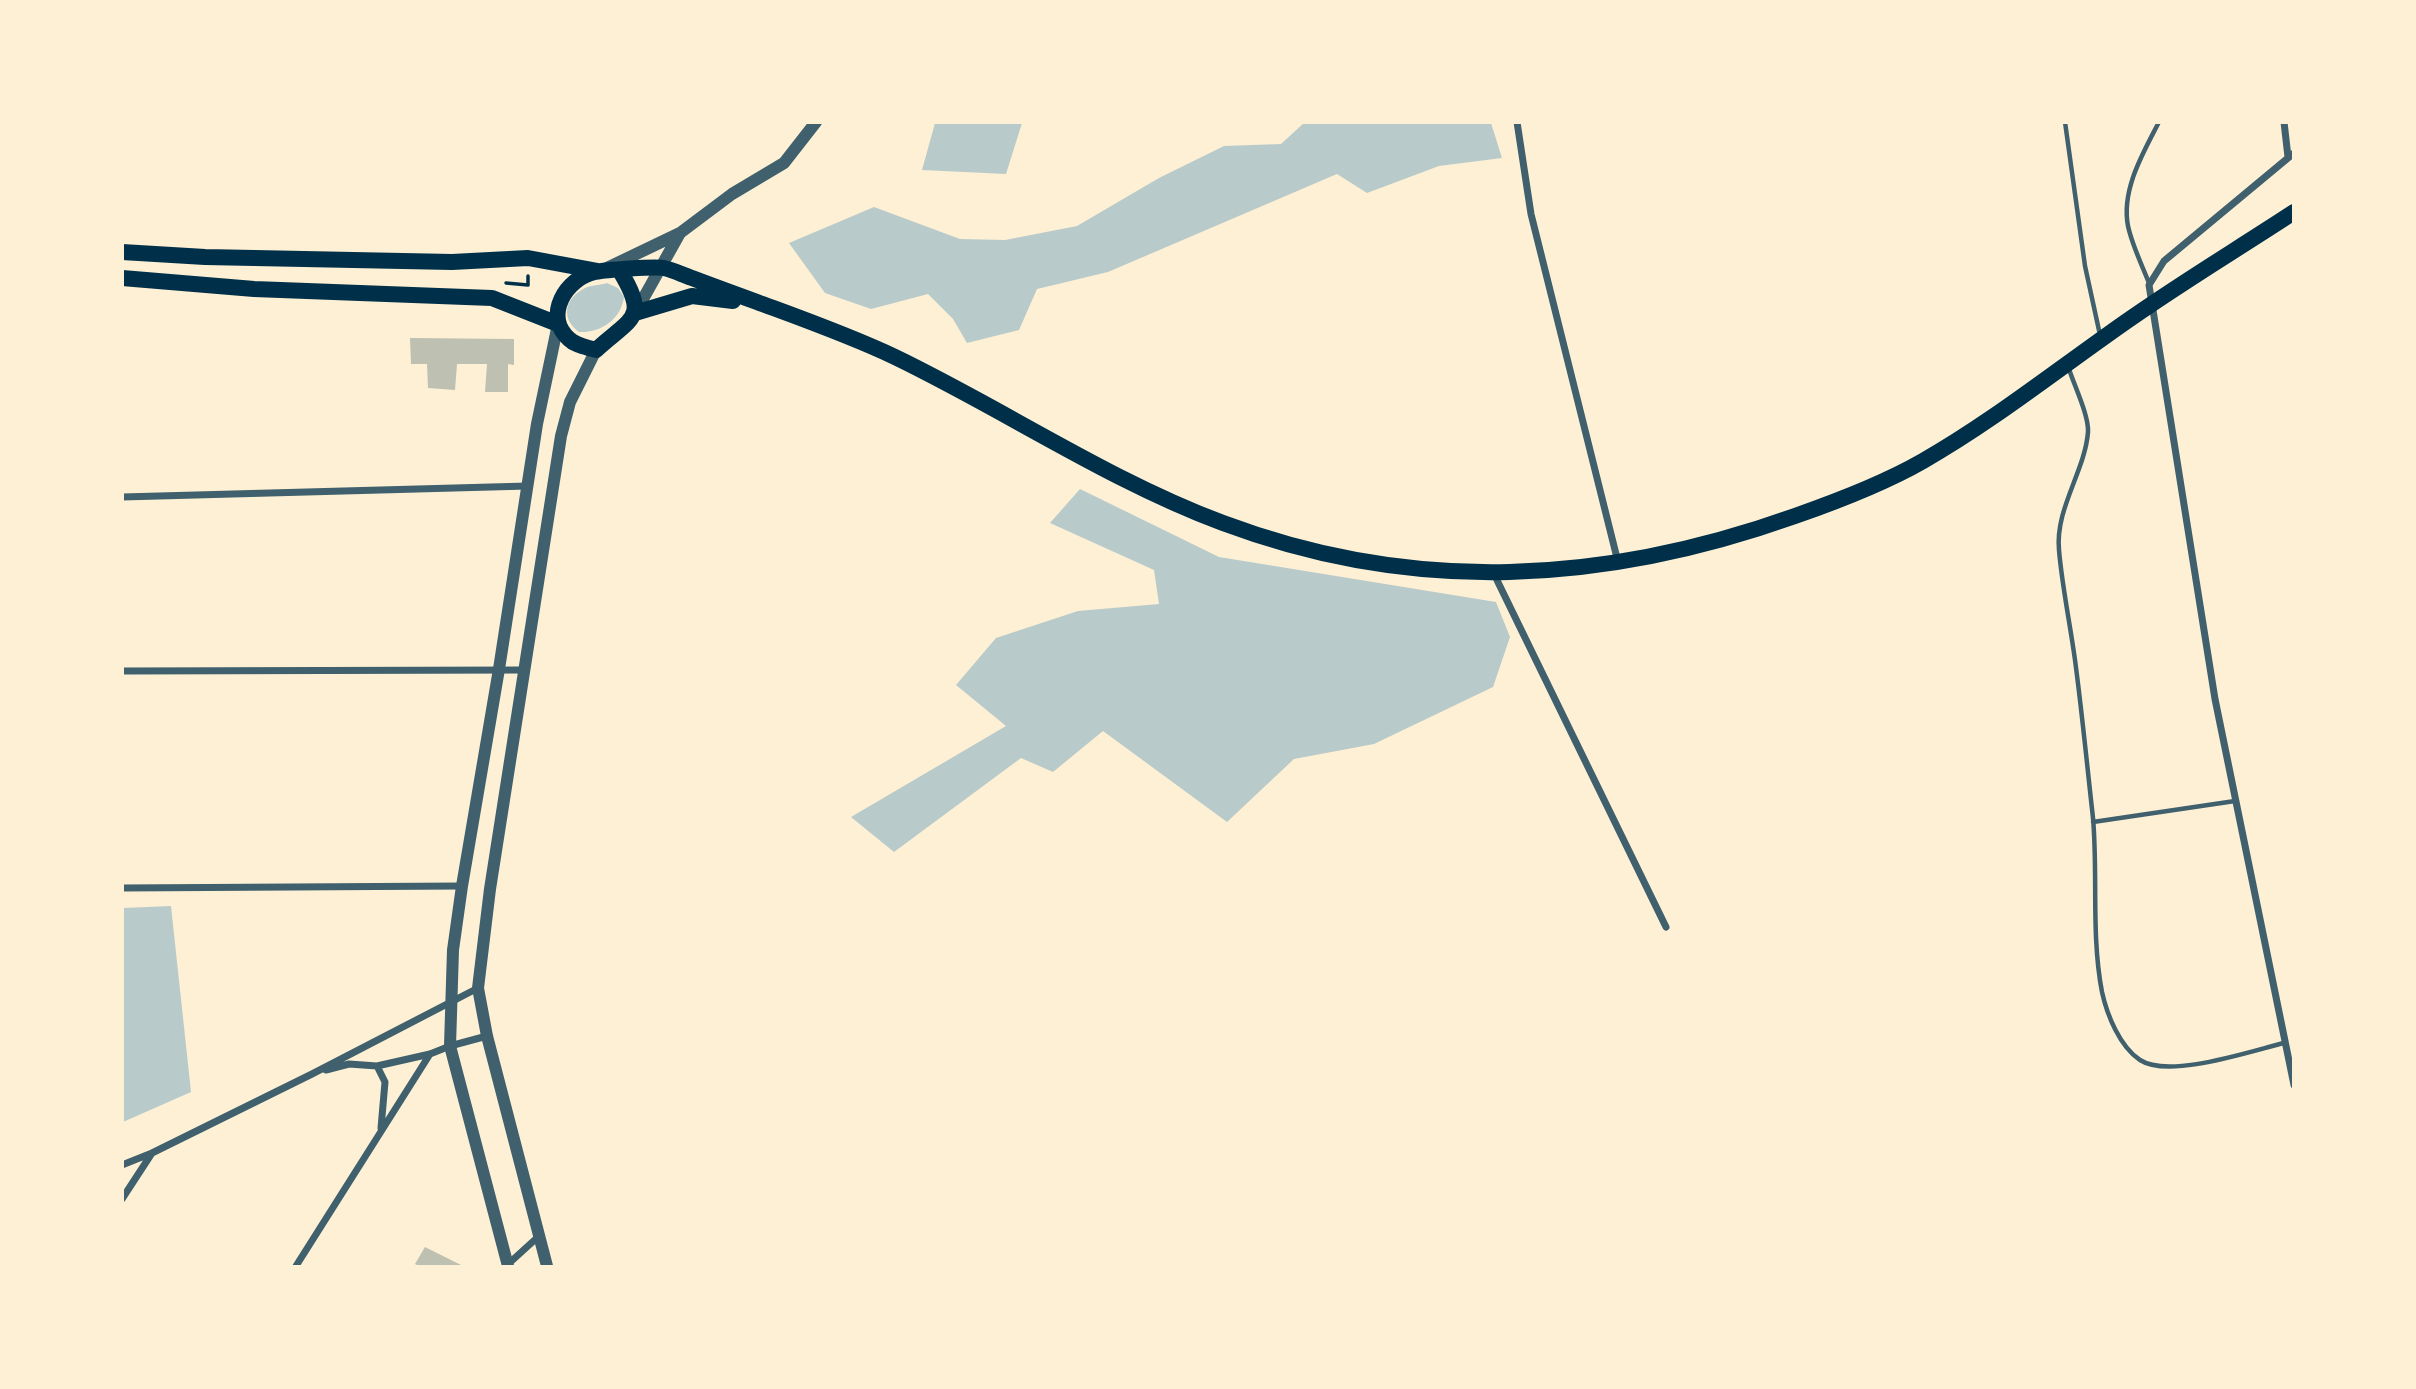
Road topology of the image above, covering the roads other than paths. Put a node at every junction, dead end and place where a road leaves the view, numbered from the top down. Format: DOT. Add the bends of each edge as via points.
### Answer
graph roads {
  1 [pos="816,122"];
  2 [pos="1517,122"];
  3 [pos="2065,122"];
  4 [pos="2159,122"];
  5 [pos="2284,122"];
  6 [pos="2291,155"];
  7 [pos="2294,212"];
  8 [pos="680,233"];
  9 [pos="122,252"];
  10 [pos="660,267"];
  11 [pos="600,271"];
  12 [pos="621,271"];
  13 [pos="122,278"];
  14 [pos="2150,285"];
  15 [pos="760,304"];
  16 [pos="2151,305"];
  17 [pos="634,314"];
  18 [pos="558,324"];
  19 [pos="2101,339"];
  20 [pos="596,349"];
  21 [pos="2067,366"];
  22 [pos="528,486"];
  23 [pos="122,497"];
  24 [pos="1618,563"];
  25 [pos="1494,574"];
  26 [pos="499,668"];
  27 [pos="525,670"];
  28 [pos="122,671"];
  29 [pos="2235,801"];
  30 [pos="2093,822"];
  31 [pos="462,886"];
  32 [pos="122,888"];
  33 [pos="1666,927"];
  34 [pos="478,988"];
  35 [pos="452,1002"];
  36 [pos="487,1036"];
  37 [pos="2284,1043"];
  38 [pos="450,1046"];
  39 [pos="430,1054"];
  40 [pos="377,1066"];
  41 [pos="312,1074"];
  42 [pos="2294,1085"];
  43 [pos="381,1128"];
  44 [pos="152,1153"];
  45 [pos="122,1164"];
  46 [pos="122,1199"];
  47 [pos="540,1236"];
  48 [pos="296,1266"];
  49 [pos="507,1266"];
  50 [pos="547,1266"];
  1 -- 8 [label="street" via="784,163"];
  2 -- 24 [label="street" via="1531,214"];
  3 -- 19 [label="lane" via="2085,266"];
  4 -- 14 [label="lane" via="2135,173 2127,213"];
  5 -- 6 [label="street"];
  6 -- 14 [label="street" via="2164,261"];
  7 -- 16 [label="main road"];
  8 -- 10 [label="street"];
  8 -- 11 [label="street"];
  9 -- 11 [label="main road" via="452,262 528,258"];
  10 -- 12 [label="main road"];
  10 -- 15 [label="main road"];
  10 -- 17 [label="street"];
  11 -- 12 [label="main road"];
  11 -- 18 [label="main road" via="589,273 561,297"];
  12 -- 17 [label="main road" via="634,294"];
  13 -- 18 [label="main road" via="254,289 492,298"];
  14 -- 16 [label="street"];
  15 -- 17 [label="main road" via="692,296"];
  15 -- 25 [label="main road" via="893,356 1167,500 1222,522 1348,560"];
  16 -- 19 [label="main road"];
  16 -- 29 [label="street"];
  17 -- 20 [label="main road"];
  18 -- 20 [label="main road" via="579,346"];
  18 -- 22 [label="street"];
  19 -- 21 [label="main road"];
  20 -- 27 [label="street" via="570,402 561,436"];
  21 -- 24 [label="main road" via="1922,462 1822,507 1739,536"];
  21 -- 30 [label="lane" via="2088,428 2062,517 2058,548"];
  22 -- 23 [label="street"];
  22 -- 26 [label="street"];
  24 -- 25 [label="main road"];
  25 -- 33 [label="street"];
  26 -- 27 [label="street"];
  26 -- 28 [label="street"];
  26 -- 31 [label="street"];
  27 -- 34 [label="street"];
  29 -- 30 [label="lane"];
  29 -- 37 [label="street"];
  30 -- 37 [label="lane" via="2102,991 2129,1049 2157,1067 2198,1065"];
  31 -- 32 [label="street"];
  31 -- 35 [label="street"];
  34 -- 35 [label="street"];
  34 -- 36 [label="street"];
  35 -- 38 [label="street"];
  35 -- 41 [label="street"];
  36 -- 38 [label="street"];
  36 -- 47 [label="street"];
  37 -- 42 [label="street"];
  38 -- 39 [label="street"];
  38 -- 49 [label="street"];
  39 -- 40 [label="street"];
  39 -- 43 [label="street"];
  40 -- 41 [label="street" via="349,1064"];
  40 -- 43 [label="street" via="385,1082"];
  41 -- 44 [label="street"];
  43 -- 48 [label="street"];
  44 -- 45 [label="street"];
  44 -- 46 [label="street"];
  47 -- 49 [label="street"];
  47 -- 50 [label="street"];
}
